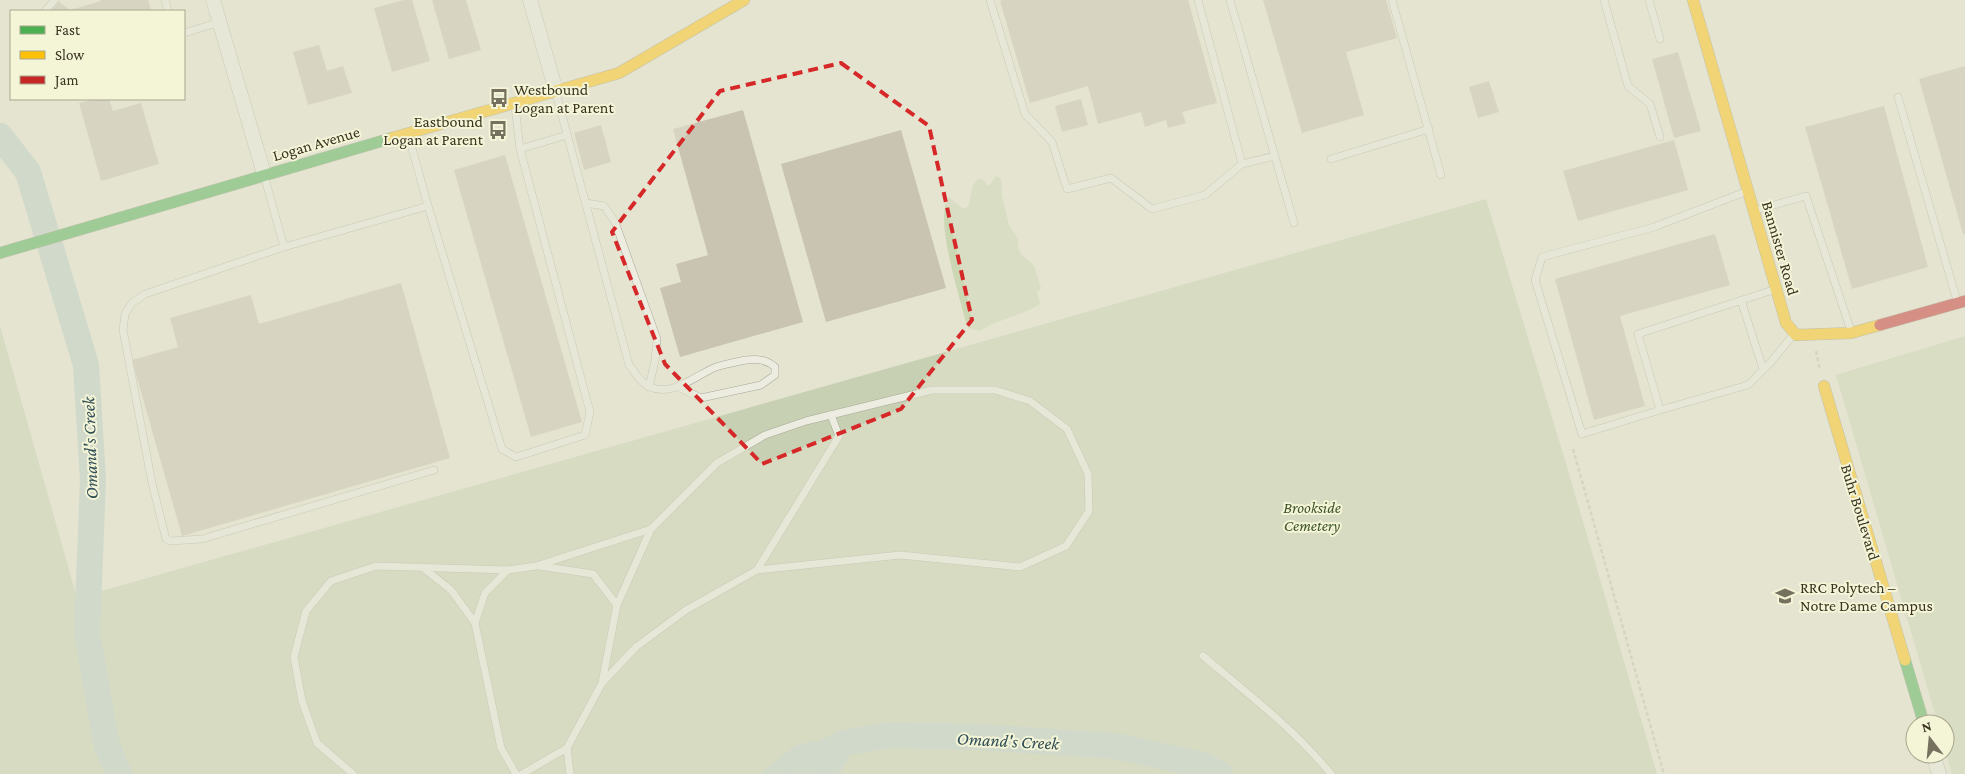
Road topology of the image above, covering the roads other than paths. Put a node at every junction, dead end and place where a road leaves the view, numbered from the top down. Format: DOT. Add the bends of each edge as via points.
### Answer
graph roads {
  1 [pos="54,0"];
  2 [pos="213,0"];
  3 [pos="530,0"];
  4 [pos="744,0"];
  5 [pos="990,0"];
  6 [pos="1198,0"];
  7 [pos="1230,0"];
  8 [pos="1392,0"];
  9 [pos="1604,0"];
  10 [pos="1649,0"];
  11 [pos="1693,0"];
  12 [pos="46,10"];
  13 [pos="220,22"];
  14 [pos="185,33"];
  15 [pos="1660,39"];
  16 [pos="556,91"];
  17 [pos="1898,97"];
  18 [pos="514,102"];
  19 [pos="1429,130"];
  20 [pos="408,133"];
  21 [pos="568,135"];
  22 [pos="1660,137"];
  23 [pos="520,149"];
  24 [pos="1275,156"];
  25 [pos="1331,159"];
  26 [pos="1242,164"];
  27 [pos="264,174"];
  28 [pos="1441,175"];
  29 [pos="1748,191"];
  30 [pos="586,203"];
  31 [pos="428,206"];
  32 [pos="1754,210"];
  33 [pos="1294,223"];
  34 [pos="284,247"];
  35 [pos="0,253"];
  36 [pos="1776,288"];
  37 [pos="1741,300"];
  38 [pos="1962,302"];
  39 [pos="1794,333"];
  40 [pos="1852,334"];
  41 [pos="1763,369"];
  42 [pos="1824,386"];
  43 [pos="649,387"];
  44 [pos="678,387"];
  45 [pos="1660,410"];
  46 [pos="831,415"];
  47 [pos="434,470"];
  48 [pos="651,529"];
  49 [pos="422,566"];
  50 [pos="536,566"];
  51 [pos="508,570"];
  52 [pos="757,570"];
  53 [pos="618,605"];
  54 [pos="475,623"];
  55 [pos="1203,656"];
  56 [pos="602,683"];
  57 [pos="1921,714"];
  58 [pos="567,748"];
  59 [pos="353,774"];
  60 [pos="516,774"];
  61 [pos="522,774"];
  62 [pos="570,774"];
  63 [pos="1331,774"];
  1 -- 12 [label="lane"];
  2 -- 13 [label="street"];
  3 -- 16 [label="street"];
  4 -- 16 [label="street, Logan Avenue" via="619,73"];
  5 -- 26 [label="lane" via="1024,114 1052,142 1067,190 1111,178 1152,209 1205,195"];
  6 -- 26 [label="lane"];
  7 -- 24 [label="lane"];
  8 -- 19 [label="lane"];
  9 -- 22 [label="lane" via="1628,86 1650,104"];
  10 -- 15 [label="lane"];
  11 -- 29 [label="street, Bannister Road"];
  13 -- 14 [label="lane"];
  13 -- 27 [label="street"];
  16 -- 18 [label="street, Logan Avenue"];
  16 -- 21 [label="lane"];
  17 -- 38 [label="lane"];
  18 -- 20 [label="street, Logan Avenue"];
  18 -- 23 [label="lane"];
  19 -- 25 [label="lane"];
  19 -- 28 [label="lane"];
  20 -- 27 [label="street, Logan Avenue"];
  20 -- 31 [label="lane"];
  21 -- 23 [label="lane"];
  21 -- 30 [label="lane"];
  23 -- 31 [label="lane" via="590,412 584,435 516,457 502,449"];
  24 -- 26 [label="lane"];
  24 -- 33 [label="lane"];
  27 -- 34 [label="lane"];
  27 -- 35 [label="street, Logan Avenue"];
  29 -- 32 [label="street, Bannister Road"];
  29 -- 45 [label="lane" via="1654,227 1542,258 1535,280 1582,434"];
  30 -- 43 [label="lane" via="629,364"];
  30 -- 43 [label="lane" via="604,206 614,222 657,339"];
  31 -- 34 [label="lane"];
  32 -- 36 [label="street, Bannister Road"];
  32 -- 40 [label="lane" via="1806,196"];
  34 -- 47 [label="lane" via="145,294 124,314 129,363 166,539 202,539"];
  36 -- 37 [label="lane"];
  36 -- 39 [label="street, Bannister Road" via="1786,323"];
  37 -- 41 [label="lane"];
  37 -- 45 [label="lane" via="1638,334"];
  38 -- 40 [label="street"];
  39 -- 40 [label="street"];
  39 -- 41 [label="lane"];
  41 -- 45 [label="lane" via="1748,385"];
  42 -- 57 [label="street, Buhr Boulevard"];
  43 -- 44 [label="lane"];
  44 -- 44 [label="lane" via="715,368 736,362 769,361 775,367 775,375 761,384 701,398"];
  46 -- 48 [label="lane" via="766,435 717,464"];
  46 -- 52 [label="lane" via="839,436"];
  46 -- 52 [label="lane" via="932,390 995,390 1030,402 1067,429 1088,474 1089,512 1066,546 1020,567 900,554"];
  48 -- 50 [label="lane"];
  48 -- 53 [label="lane"];
  49 -- 51 [label="lane"];
  49 -- 54 [label="lane" via="450,590"];
  49 -- 59 [label="lane" via="376,566 331,581 306,611 294,657 302,701 317,743"];
  50 -- 51 [label="lane"];
  50 -- 53 [label="lane" via="593,574"];
  51 -- 54 [label="lane" via="485,593"];
  52 -- 56 [label="lane" via="686,610 636,647"];
  53 -- 56 [label="lane"];
  54 -- 60 [label="lane" via="502,748"];
  55 -- 63 [label="lane" via="1268,711"];
  56 -- 58 [label="lane"];
  58 -- 61 [label="lane"];
  58 -- 62 [label="lane"];
}
